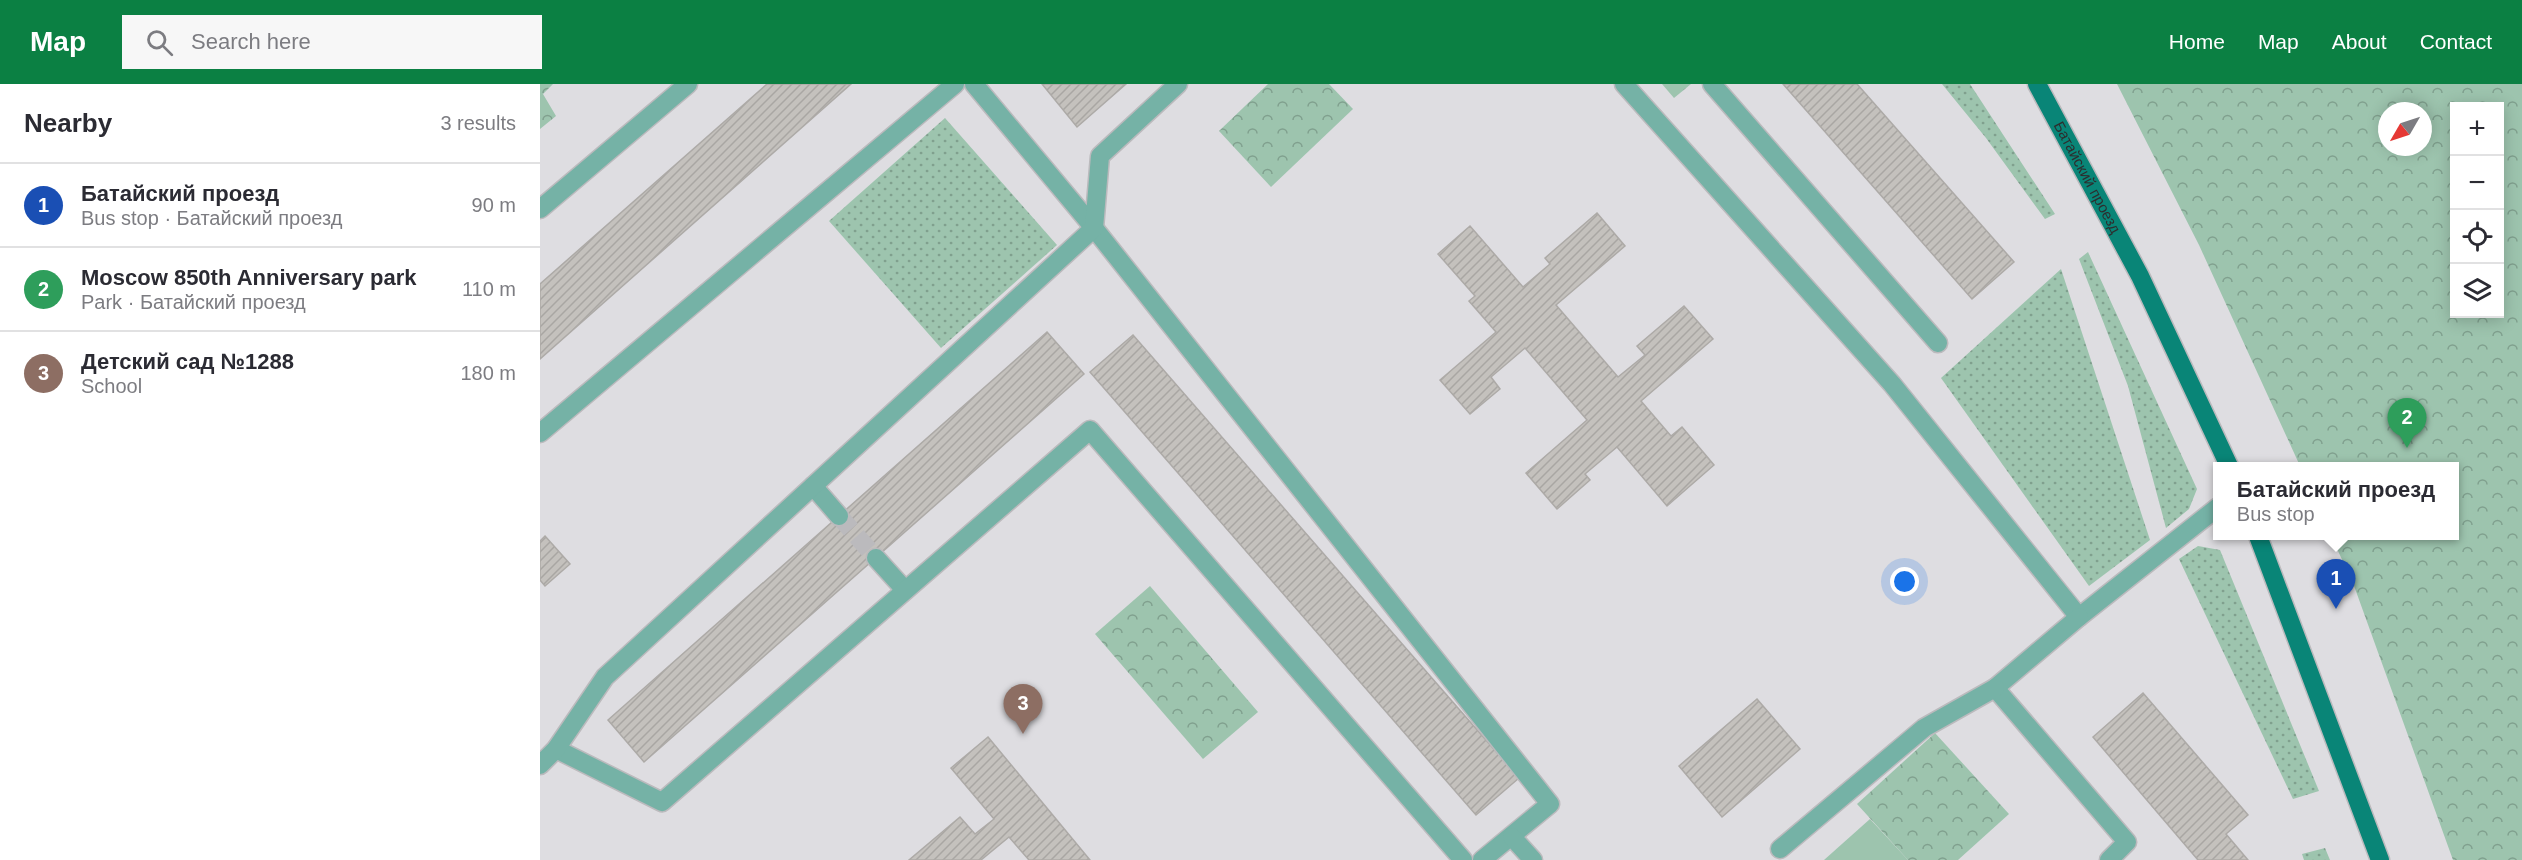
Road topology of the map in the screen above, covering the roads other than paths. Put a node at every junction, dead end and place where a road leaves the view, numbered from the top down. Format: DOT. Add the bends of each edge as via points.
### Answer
graph roads {
  1 [pos="688,84"];
  2 [pos="955,84"];
  3 [pos="974,84"];
  4 [pos="1178,84"];
  5 [pos="1624,84"];
  6 [pos="1712,84"];
  7 [pos="2037,84"];
  8 [pos="540,209"];
  9 [pos="1094,228"];
  10 [pos="1938,343"];
  11 [pos="540,433"];
  12 [pos="2227,462"];
  13 [pos="813,486"];
  14 [pos="2213,510"];
  15 [pos="839,516"];
  16 [pos="2260,540"];
  17 [pos="876,558"];
  18 [pos="905,590"];
  19 [pos="2079,616"];
  20 [pos="1995,688"];
  21 [pos="556,748"];
  22 [pos="540,765"];
  23 [pos="1512,837"];
  24 [pos="1780,849"];
  25 [pos="1462,860"];
  26 [pos="1482,860"];
  27 [pos="1533,860"];
  28 [pos="2109,860"];
  29 [pos="2380,860"];
  1 -- 8 [label="lane"];
  2 -- 11 [label="lane"];
  3 -- 9 [label="lane"];
  4 -- 9 [label="lane" via="1100,156"];
  5 -- 19 [label="lane" via="1892,384"];
  6 -- 10 [label="lane"];
  7 -- 12 [label="main road, Батайский проезд" via="2140,276"];
  9 -- 13 [label="lane"];
  9 -- 23 [label="lane" via="1550,804"];
  13 -- 15 [label="lane"];
  13 -- 21 [label="lane" via="605,677"];
  14 -- 19 [label="lane"];
  16 -- 29 [label="main road"];
  17 -- 18 [label="lane"];
  18 -- 21 [label="lane" via="662,802"];
  18 -- 25 [label="lane" via="1090,430"];
  19 -- 20 [label="lane"];
  20 -- 24 [label="lane" via="1924,728"];
  20 -- 28 [label="lane" via="2127,842"];
  21 -- 22 [label="lane"];
  23 -- 26 [label="lane"];
  23 -- 27 [label="lane"];
}
